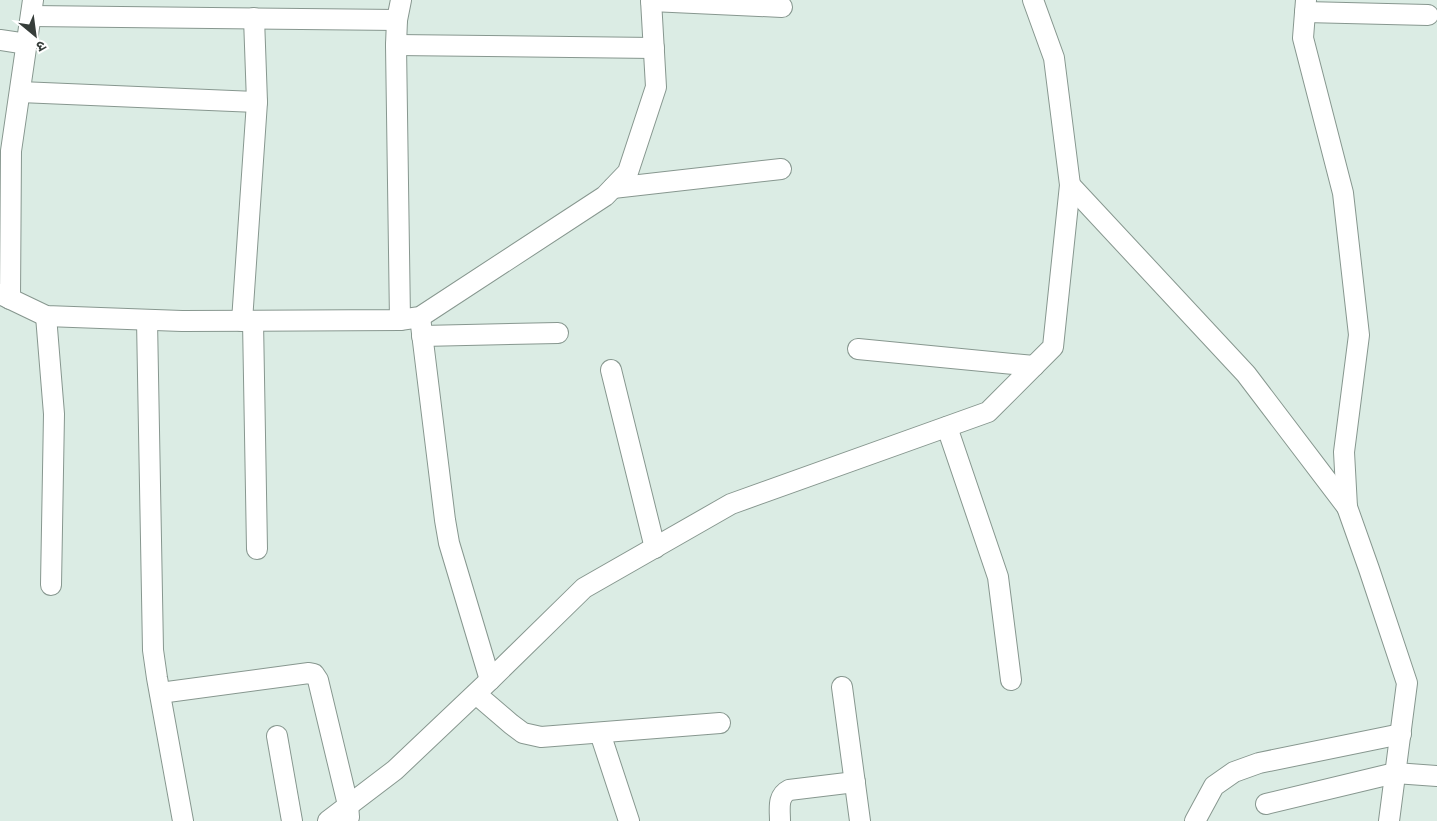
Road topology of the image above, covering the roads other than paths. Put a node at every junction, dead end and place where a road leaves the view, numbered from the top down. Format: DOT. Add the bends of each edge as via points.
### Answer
graph roads {
  1 [pos="401,0"];
  2 [pos="651,0"];
  3 [pos="1033,0"];
  4 [pos="1306,6"];
  5 [pos="782,7"];
  6 [pos="32,8"];
  7 [pos="1428,15"];
  8 [pos="254,18"];
  9 [pos="396,20"];
  10 [pos="0,40"];
  11 [pos="27,44"];
  12 [pos="396,45"];
  13 [pos="654,48"];
  14 [pos="20,92"];
  15 [pos="257,102"];
  16 [pos="8,115"];
  17 [pos="781,169"];
  18 [pos="1070,184"];
  19 [pos="613,188"];
  20 [pos="5,297"];
  21 [pos="46,316"];
  22 [pos="147,320"];
  23 [pos="400,320"];
  24 [pos="247,321"];
  25 [pos="421,326"];
  26 [pos="558,333"];
  27 [pos="858,349"];
  28 [pos="1034,366"];
  29 [pos="611,370"];
  30 [pos="947,427"];
  31 [pos="1347,507"];
  32 [pos="655,548"];
  33 [pos="257,549"];
  34 [pos="51,585"];
  35 [pos="1012,680"];
  36 [pos="483,687"];
  37 [pos="842,687"];
  38 [pos="160,693"];
  39 [pos="720,723"];
  40 [pos="600,733"];
  41 [pos="1401,734"];
  42 [pos="277,736"];
  43 [pos="1396,773"];
  44 [pos="1437,776"];
  45 [pos="855,782"];
  46 [pos="1266,804"];
  47 [pos="349,813"];
  48 [pos="183,821"];
  49 [pos="292,821"];
  50 [pos="328,821"];
  51 [pos="629,821"];
  52 [pos="780,821"];
  53 [pos="860,821"];
  54 [pos="1195,821"];
  55 [pos="1389,821"];
  1 -- 9 [label="street"];
  2 -- 5 [label="street"];
  2 -- 13 [label="street"];
  3 -- 18 [label="street" via="1054,58"];
  4 -- 7 [label="street"];
  4 -- 31 [label="street" via="1303,38 1342,193 1359,335 1344,452"];
  6 -- 8 [label="street"];
  6 -- 11 [label="street"];
  8 -- 9 [label="street"];
  8 -- 15 [label="street"];
  9 -- 12 [label="street"];
  10 -- 11 [label="street"];
  11 -- 14 [label="street"];
  12 -- 13 [label="street"];
  12 -- 23 [label="street"];
  13 -- 19 [label="street" via="656,87 628,172"];
  14 -- 15 [label="street"];
  14 -- 16 [label="street"];
  15 -- 24 [label="street"];
  16 -- 20 [label="street" via="11,152"];
  17 -- 19 [label="street"];
  18 -- 28 [label="street" via="1053,346"];
  18 -- 31 [label="street" via="1246,374"];
  19 -- 25 [label="street"];
  20 -- 21 [label="street"];
  21 -- 22 [label="street"];
  21 -- 34 [label="street" via="54,414"];
  22 -- 24 [label="street"];
  22 -- 38 [label="street" via="154,650"];
  23 -- 24 [label="street"];
  23 -- 25 [label="street"];
  24 -- 33 [label="street"];
  25 -- 26 [label="street"];
  25 -- 36 [label="street" via="448,535"];
  27 -- 28 [label="street"];
  28 -- 30 [label="street" via="988,412"];
  29 -- 32 [label="street"];
  30 -- 32 [label="street" via="731,504"];
  30 -- 35 [label="street" via="998,577"];
  31 -- 41 [label="street" via="1407,683"];
  32 -- 36 [label="street" via="584,588"];
  36 -- 40 [label="street" via="511,724 523,733 541,737"];
  36 -- 47 [label="street"];
  37 -- 45 [label="street"];
  38 -- 47 [label="street" via="314,674"];
  38 -- 48 [label="street"];
  39 -- 40 [label="street"];
  40 -- 51 [label="street"];
  41 -- 43 [label="street"];
  41 -- 54 [label="street" via="1259,763 1234,772 1214,786"];
  42 -- 49 [label="street"];
  43 -- 44 [label="street"];
  43 -- 46 [label="street"];
  43 -- 55 [label="street"];
  45 -- 52 [label="street" via="783,793"];
  45 -- 53 [label="street"];
  47 -- 50 [label="street"];
}
